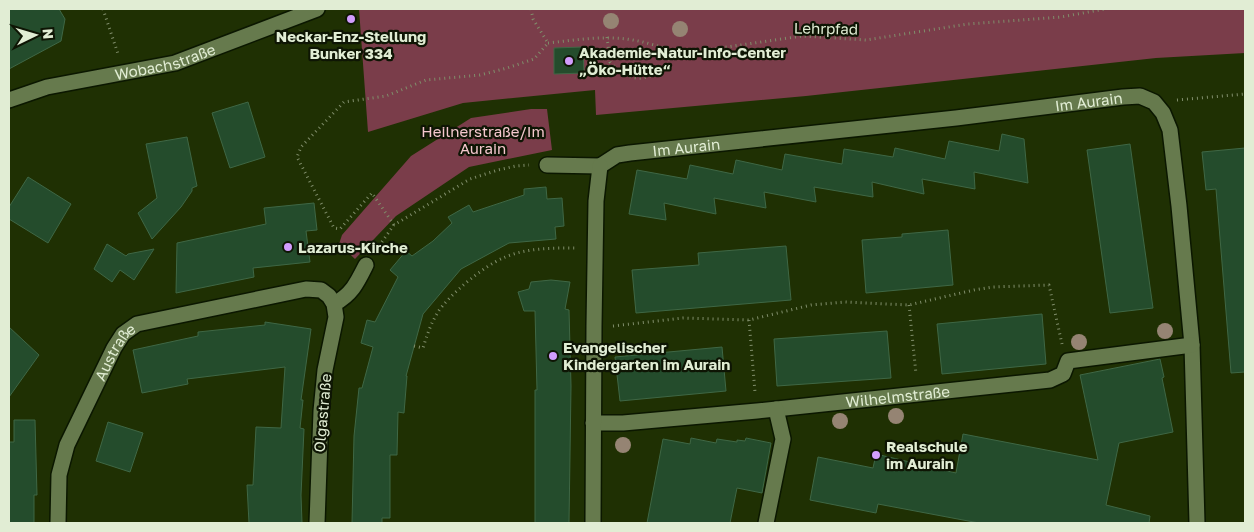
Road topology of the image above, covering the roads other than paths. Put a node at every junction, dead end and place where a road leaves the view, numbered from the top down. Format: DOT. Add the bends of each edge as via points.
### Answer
graph roads {
  1 [pos="317,9"];
  2 [pos="9,100"];
  3 [pos="547,165"];
  4 [pos="600,166"];
  5 [pos="366,265"];
  6 [pos="334,304"];
  7 [pos="1192,345"];
  8 [pos="776,409"];
  9 [pos="593,423"];
  10 [pos="58,523"];
  11 [pos="316,523"];
  12 [pos="593,523"];
  13 [pos="766,523"];
  14 [pos="1196,523"];
  1 -- 2 [label="street, Wobachstraße" via="175,63 47,87"];
  3 -- 4 [label="street"];
  4 -- 7 [label="street, Im Aurain" via="616,156 630,153 1140,96 1154,102 1170,130"];
  4 -- 9 [label="street" via="596,201"];
  5 -- 6 [label="street" via="354,288"];
  6 -- 10 [label="street, Austraße" via="321,290 306,289 137,324 123,334 67,445 59,475"];
  6 -- 11 [label="street, Olgastraße" via="336,316 320,411"];
  7 -- 8 [label="street, Wilhelmstraße" via="1068,361 1064,374 1050,380"];
  7 -- 14 [label="street"];
  8 -- 9 [label="street, Wilhelmstraße"];
  8 -- 13 [label="street" via="783,439"];
  9 -- 12 [label="street"];
}
